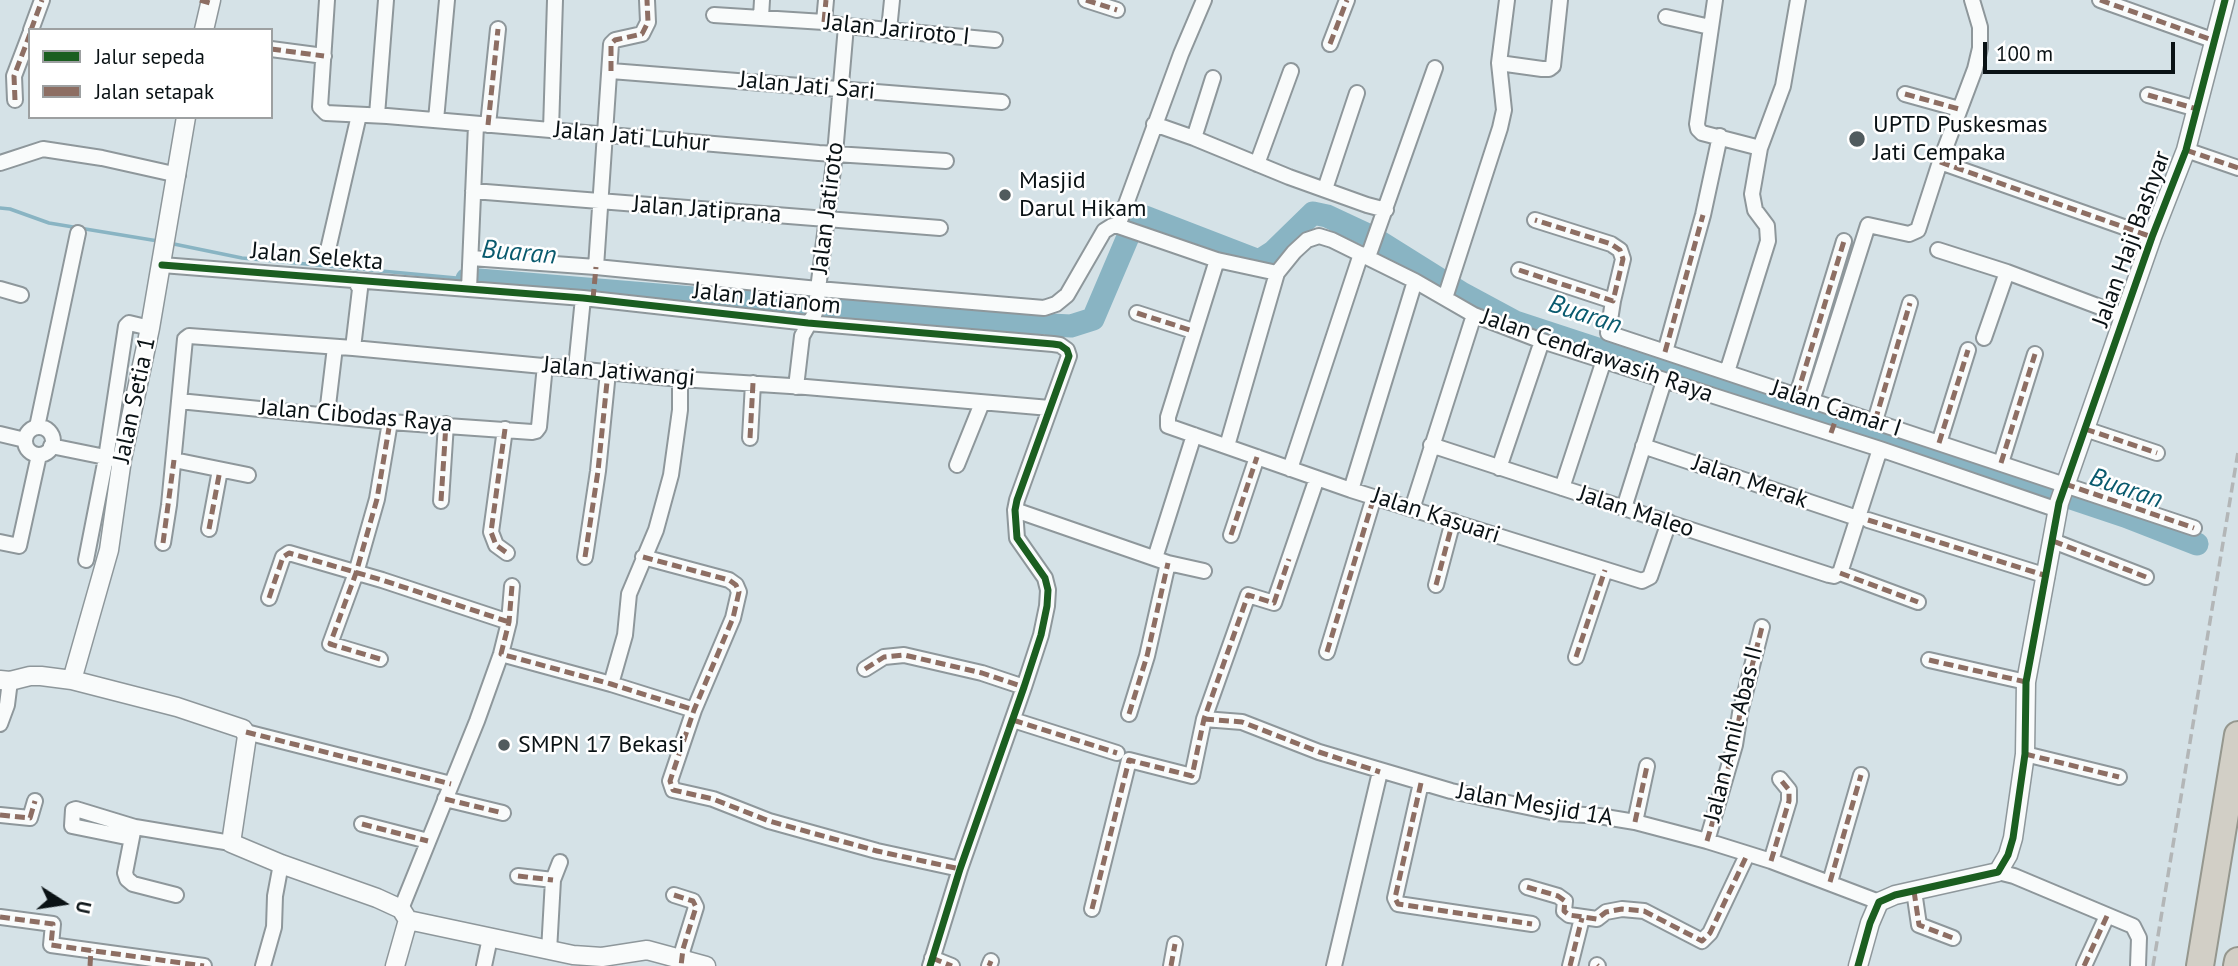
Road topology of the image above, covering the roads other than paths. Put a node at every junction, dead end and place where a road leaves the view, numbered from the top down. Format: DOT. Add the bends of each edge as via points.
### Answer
graph roads {
  1 [pos="42,0"];
  2 [pos="327,0"];
  3 [pos="386,0"];
  4 [pos="447,0"];
  5 [pos="555,0"];
  6 [pos="647,0"];
  7 [pos="762,0"];
  8 [pos="825,0"];
  9 [pos="892,0"];
  10 [pos="1086,0"];
  11 [pos="1203,0"];
  12 [pos="1347,0"];
  13 [pos="1507,0"];
  14 [pos="1560,0"];
  15 [pos="1715,0"];
  16 [pos="1798,0"];
  17 [pos="1972,0"];
  18 [pos="2100,0"];
  19 [pos="207,1"];
  20 [pos="2228,6"];
  21 [pos="1117,10"];
  22 [pos="714,15"];
  23 [pos="761,16"];
  24 [pos="1666,17"];
  25 [pos="824,22"];
  26 [pos="846,26"];
  27 [pos="1710,27"];
  28 [pos="32,28"];
  29 [pos="204,28"];
  30 [pos="498,29"];
  31 [pos="890,30"];
  32 [pos="28,40"];
  33 [pos="995,40"];
  34 [pos="2215,41"];
  35 [pos="1330,44"];
  36 [pos="273,49"];
  37 [pos="324,56"];
  38 [pos="1499,63"];
  39 [pos="1435,68"];
  40 [pos="611,71"];
  41 [pos="1291,71"];
  42 [pos="1213,78"];
  43 [pos="842,89"];
  44 [pos="1357,93"];
  45 [pos="1905,94"];
  46 [pos="2148,95"];
  47 [pos="15,100"];
  48 [pos="1002,102"];
  49 [pos="1959,109"];
  50 [pos="2197,109"];
  51 [pos="377,115"];
  52 [pos="359,116"];
  53 [pos="186,119"];
  54 [pos="436,120"];
  55 [pos="1154,124"];
  56 [pos="482,125"];
  57 [pos="551,130"];
  58 [pos="607,136"];
  59 [pos="1720,136"];
  60 [pos="1194,138"];
  61 [pos="1760,148"];
  62 [pos="2186,150"];
  63 [pos="835,154"];
  64 [pos="946,161"];
  65 [pos="1940,162"];
  66 [pos="0,163"];
  67 [pos="1257,164"];
  68 [pos="2238,168"];
  69 [pos="178,174"];
  70 [pos="1325,189"];
  71 [pos="474,191"];
  72 [pos="602,203"];
  73 [pos="1386,210"];
  74 [pos="827,220"];
  75 [pos="1535,220"];
  76 [pos="1122,227"];
  77 [pos="940,228"];
  78 [pos="78,233"];
  79 [pos="2152,237"];
  80 [pos="1844,241"];
  81 [pos="1938,250"];
  82 [pos="165,251"];
  83 [pos="327,254"];
  84 [pos="1364,256"];
  85 [pos="1217,260"];
  86 [pos="471,262"];
  87 [pos="596,267"];
  88 [pos="1520,270"];
  89 [pos="2007,272"];
  90 [pos="1277,273"];
  91 [pos="355,280"];
  92 [pos="1415,281"];
  93 [pos="469,285"];
  94 [pos="0,289"];
  95 [pos="22,295"];
  96 [pos="1445,295"];
  97 [pos="583,298"];
  98 [pos="1613,301"];
  99 [pos="1910,303"];
  100 [pos="814,306"];
  101 [pos="1138,313"];
  102 [pos="1474,314"];
  103 [pos="2124,316"];
  104 [pos="150,328"];
  105 [pos="1193,331"];
  106 [pos="1984,338"];
  107 [pos="1542,341"];
  108 [pos="335,347"];
  109 [pos="353,348"];
  110 [pos="1968,350"];
  111 [pos="1665,352"];
  112 [pos="2035,355"];
  113 [pos="1604,360"];
  114 [pos="545,365"];
  115 [pos="576,368"];
  116 [pos="608,372"];
  117 [pos="1727,372"];
  118 [pos="680,379"];
  119 [pos="1664,381"];
  120 [pos="753,383"];
  121 [pos="796,387"];
  122 [pos="1797,396"];
  123 [pos="179,401"];
  124 [pos="1812,401"];
  125 [pos="982,403"];
  126 [pos="1050,408"];
  127 [pos="327,414"];
  128 [pos="1875,421"];
  129 [pos="390,422"];
  130 [pos="1835,423"];
  131 [pos="446,424"];
  132 [pos="37,427"];
  133 [pos="505,429"];
  134 [pos="2085,429"];
  135 [pos="0,434"];
  136 [pos="1194,435"];
  137 [pos="750,438"];
  138 [pos="25,440"];
  139 [pos="1939,443"];
  140 [pos="1431,445"];
  141 [pos="1227,446"];
  142 [pos="1643,446"];
  143 [pos="1880,449"];
  144 [pos="45,450"];
  145 [pos="2157,453"];
  146 [pos="1257,457"];
  147 [pos="114,458"];
  148 [pos="174,460"];
  149 [pos="2001,463"];
  150 [pos="957,465"];
  151 [pos="1499,468"];
  152 [pos="1290,469"];
  153 [pos="220,470"];
  154 [pos="248,475"];
  155 [pos="1317,478"];
  156 [pos="1562,488"];
  157 [pos="1351,490"];
  158 [pos="2062,496"];
  159 [pos="1374,497"];
  160 [pos="441,501"];
  161 [pos="1624,508"];
  162 [pos="1412,509"];
  163 [pos="1015,510"];
  164 [pos="1862,519"];
  165 [pos="1453,521"];
  166 [pos="1669,522"];
  167 [pos="2194,528"];
  168 [pos="209,529"];
  169 [pos="1231,536"];
  170 [pos="2053,541"];
  171 [pos="0,542"];
  172 [pos="163,542"];
  173 [pos="507,553"];
  174 [pos="585,557"];
  175 [pos="643,557"];
  176 [pos="86,560"];
  177 [pos="1161,561"];
  178 [pos="1605,570"];
  179 [pos="1204,571"];
  180 [pos="356,573"];
  181 [pos="1840,573"];
  182 [pos="2047,576"];
  183 [pos="2146,577"];
  184 [pos="1436,585"];
  185 [pos="512,586"];
  186 [pos="269,598"];
  187 [pos="1918,602"];
  188 [pos="509,622"];
  189 [pos="1762,627"];
  190 [pos="1327,652"];
  191 [pos="501,654"];
  192 [pos="1576,657"];
  193 [pos="380,659"];
  194 [pos="1929,660"];
  195 [pos="865,668"];
  196 [pos="72,680"];
  197 [pos="5,681"];
  198 [pos="2026,682"];
  199 [pos="611,684"];
  200 [pos="1024,687"];
  201 [pos="694,709"];
  202 [pos="1129,714"];
  203 [pos="1204,719"];
  204 [pos="1013,720"];
  205 [pos="0,724"];
  206 [pos="246,733"];
  207 [pos="2238,734"];
  208 [pos="1117,752"];
  209 [pos="2025,754"];
  210 [pos="1647,766"];
  211 [pos="1380,772"];
  212 [pos="1861,775"];
  213 [pos="2119,777"];
  214 [pos="1780,779"];
  215 [pos="1421,783"];
  216 [pos="451,784"];
  217 [pos="445,799"];
  218 [pos="35,801"];
  219 [pos="503,813"];
  220 [pos="0,815"];
  221 [pos="1635,822"];
  222 [pos="362,824"];
  223 [pos="428,841"];
  224 [pos="1707,841"];
  225 [pos="231,843"];
  226 [pos="1747,855"];
  227 [pos="1771,861"];
  228 [pos="560,862"];
  229 [pos="281,864"];
  230 [pos="960,869"];
  231 [pos="1998,872"];
  232 [pos="518,876"];
  233 [pos="553,880"];
  234 [pos="1830,882"];
  235 [pos="1527,887"];
  236 [pos="1914,891"];
  237 [pos="176,895"];
  238 [pos="674,895"];
  239 [pos="1879,902"];
  240 [pos="1092,909"];
  241 [pos="405,915"];
  242 [pos="2107,916"];
  243 [pos="0,917"];
  244 [pos="1583,918"];
  245 [pos="1532,924"];
  246 [pos="490,938"];
  247 [pos="1953,938"];
  248 [pos="1175,944"];
  249 [pos="91,950"];
  250 [pos="549,951"];
  251 [pos="2238,961"];
  252 [pos="681,962"];
  253 [pos="931,962"];
  254 [pos="90,966"];
  255 [pos="204,966"];
  256 [pos="263,966"];
  257 [pos="395,966"];
  258 [pos="484,966"];
  259 [pos="706,966"];
  260 [pos="952,966"];
  261 [pos="1171,966"];
  262 [pos="1334,966"];
  263 [pos="1570,966"];
  264 [pos="1858,966"];
  265 [pos="2084,966"];
  266 [pos="2138,966"];
  267 [pos="2200,966"];
  268 [pos="2237,966"];
  1 -- 28 [label="street"];
  2 -- 37 [label="street"];
  3 -- 51 [label="street"];
  4 -- 54 [label="street"];
  5 -- 57 [label="street"];
  6 -- 40 [label="street" via="648,22 642,34 611,44"];
  7 -- 23 [label="street"];
  8 -- 25 [label="street"];
  9 -- 31 [label="street"];
  10 -- 21 [label="street"];
  11 -- 55 [label="street"];
  12 -- 35 [label="street"];
  13 -- 38 [label="street"];
  14 -- 38 [label="street" via="1553,66 1542,69"];
  15 -- 27 [label="street"];
  16 -- 61 [label="street" via="1783,86"];
  17 -- 49 [label="street" via="1980,48"];
  18 -- 34 [label="street"];
  19 -- 29 [label="street"];
  20 -- 34 [label="street, Jalan Haji Bashyar"];
  22 -- 23 [label="street, Jalan Jariroto I"];
  23 -- 25 [label="street, Jalan Jariroto I"];
  24 -- 27 [label="street"];
  25 -- 26 [label="street, Jalan Jariroto I"];
  26 -- 31 [label="street, Jalan Jariroto I"];
  26 -- 43 [label="street, Jalan Jatiroto"];
  27 -- 59 [label="street" via="1697,124 1702,133"];
  30 -- 56 [label="street"];
  31 -- 33 [label="street, Jalan Jariroto I"];
  32 -- 47 [label="street" via="14,76"];
  34 -- 50 [label="street, Jalan Haji Bashyar"];
  36 -- 37 [label="street"];
  37 -- 52 [label="street, Jalan Jati Luhur" via="320,107 326,113"];
  38 -- 96 [label="street" via="1504,110 1500,128"];
  39 -- 73 [label="street"];
  40 -- 43 [label="street, Jalan Jati Sari"];
  40 -- 58 [label="street"];
  41 -- 67 [label="street"];
  42 -- 60 [label="street"];
  43 -- 48 [label="street, Jalan Jati Sari"];
  43 -- 63 [label="street, Jalan Jatiroto"];
  44 -- 70 [label="street"];
  45 -- 49 [label="street"];
  46 -- 50 [label="street"];
  49 -- 65 [label="street"];
  50 -- 62 [label="street, Jalan Haji Bashyar"];
  51 -- 52 [label="street, Jalan Jati Luhur"];
  51 -- 54 [label="street, Jalan Jati Luhur"];
  52 -- 83 [label="street"];
  53 -- 69 [label="street, Jalan Setia 1"];
  54 -- 56 [label="street, Jalan Jati Luhur"];
  55 -- 60 [label="street"];
  55 -- 76 [label="street"];
  56 -- 57 [label="street, Jalan Jati Luhur"];
  56 -- 71 [label="street"];
  57 -- 58 [label="street, Jalan Jati Luhur"];
  58 -- 63 [label="street, Jalan Jati Luhur"];
  58 -- 72 [label="street"];
  59 -- 61 [label="street"];
  59 -- 111 [label="street"];
  60 -- 67 [label="street"];
  61 -- 117 [label="street" via="1752,194 1755,210 1767,226 1768,241"];
  62 -- 68 [label="street"];
  62 -- 79 [label="street, Jalan Haji Bashyar"];
  63 -- 64 [label="street, Jalan Jati Luhur"];
  63 -- 74 [label="street, Jalan Jatiroto"];
  65 -- 79 [label="street"];
  65 -- 124 [label="street" via="1918,230 1909,233 1868,225"];
  66 -- 69 [label="street" via="43,149"];
  67 -- 70 [label="street"];
  69 -- 82 [label="street, Jalan Setia 1"];
  70 -- 73 [label="street"];
  71 -- 72 [label="street, Jalan Jatiprana"];
  71 -- 86 [label="street"];
  72 -- 74 [label="street, Jalan Jatiprana"];
  72 -- 87 [label="street"];
  73 -- 84 [label="street"];
  74 -- 77 [label="street, Jalan Jatiprana"];
  74 -- 100 [label="street, Jalan Jatiroto"];
  75 -- 98 [label="street" via="1620,250 1623,259"];
  76 -- 85 [label="street"];
  76 -- 100 [label="street" via="1104,231 1067,295 1044,308"];
  78 -- 132 [label="street"];
  79 -- 103 [label="street, Jalan Haji Bashyar"];
  80 -- 122 [label="street"];
  81 -- 89 [label="street"];
  82 -- 91 [label="street, Jalan Selekta"];
  82 -- 104 [label="street, Jalan Setia 1"];
  84 -- 90 [label="street, Jalan Cendrawasih Raya" via="1320,236 1307,240"];
  84 -- 92 [label="street, Jalan Cendrawasih Raya"];
  84 -- 152 [label="street"];
  85 -- 90 [label="street"];
  85 -- 105 [label="street"];
  86 -- 87 [label="street"];
  86 -- 93 [label="street"];
  87 -- 100 [label="street"];
  88 -- 98 [label="street"];
  89 -- 103 [label="street"];
  89 -- 106 [label="street"];
  90 -- 141 [label="street"];
  91 -- 93 [label="street, Jalan Selekta"];
  91 -- 109 [label="street" via="360,289"];
  92 -- 96 [label="street, Jalan Cendrawasih Raya"];
  92 -- 157 [label="street"];
  93 -- 97 [label="street, Jalan Jatianom"];
  94 -- 95 [label="street"];
  96 -- 102 [label="street, Jalan Cendrawasih Raya"];
  97 -- 100 [label="street, Jalan Jatianom"];
  97 -- 115 [label="street"];
  98 -- 111 [label="street, Jalan Camar I" via="1608,333"];
  99 -- 128 [label="street"];
  100 -- 121 [label="street, Jalan Jatiroto" via="802,335"];
  100 -- 126 [label="street, Jalan Jatianom" via="1060,345 1069,356"];
  101 -- 105 [label="street"];
  102 -- 107 [label="street, Jalan Cendrawasih Raya"];
  102 -- 140 [label="street"];
  103 -- 134 [label="street, Jalan Haji Bashyar"];
  104 -- 147 [label="street, Jalan Setia 1"];
  104 -- 147 [label="street" via="126,326"];
  105 -- 136 [label="street, Jalan Kasuari" via="1168,426"];
  107 -- 113 [label="street, Jalan Cendrawasih Raya"];
  107 -- 151 [label="street"];
  108 -- 109 [label="street, Jalan Jatiwangi"];
  108 -- 123 [label="street, Jalan Jatiwangi" via="189,336"];
  108 -- 127 [label="street"];
  109 -- 114 [label="street, Jalan Jatiwangi"];
  110 -- 139 [label="street"];
  111 -- 117 [label="street, Jalan Camar I"];
  112 -- 149 [label="street"];
  113 -- 119 [label="street, Jalan Cendrawasih Raya"];
  113 -- 156 [label="street"];
  114 -- 115 [label="street, Jalan Jatiwangi"];
  114 -- 133 [label="street, Jalan Cibodas Raya" via="539,427 532,432"];
  115 -- 116 [label="street, Jalan Jatiwangi"];
  116 -- 118 [label="street, Jalan Jatiwangi"];
  116 -- 174 [label="street"];
  117 -- 122 [label="street, Jalan Camar I"];
  118 -- 120 [label="street, Jalan Jatiwangi"];
  118 -- 175 [label="street" via="671,475 656,530"];
  119 -- 130 [label="street, Jalan Cendrawasih Raya"];
  119 -- 142 [label="street"];
  120 -- 121 [label="street, Jalan Jatiwangi"];
  120 -- 137 [label="street"];
  121 -- 125 [label="street, Jalan Jatiwangi"];
  122 -- 124 [label="street, Jalan Camar I"];
  123 -- 127 [label="street, Jalan Cibodas Raya"];
  123 -- 148 [label="street"];
  124 -- 130 [label="street, Jalan Camar I"];
  125 -- 126 [label="street, Jalan Jatiwangi"];
  125 -- 150 [label="street"];
  126 -- 163 [label="street"];
  127 -- 129 [label="street, Jalan Cibodas Raya"];
  128 -- 130 [label="street, Jalan Camar I"];
  128 -- 139 [label="street, Jalan Camar I"];
  129 -- 131 [label="street, Jalan Cibodas Raya"];
  129 -- 180 [label="street" via="377,499"];
  130 -- 143 [label="street, Jalan Cendrawasih Raya"];
  131 -- 133 [label="street, Jalan Cibodas Raya"];
  131 -- 160 [label="street"];
  132 -- 138 [label="street"];
  132 -- 144 [label="street" via="50,432 52,439"];
  133 -- 173 [label="street" via="491,532 496,545"];
  134 -- 145 [label="street"];
  134 -- 158 [label="street, Jalan Haji Bashyar"];
  135 -- 138 [label="street"];
  136 -- 141 [label="street, Jalan Kasuari"];
  136 -- 177 [label="street"];
  138 -- 144 [label="street" via="29,450"];
  139 -- 149 [label="street, Jalan Camar I"];
  140 -- 151 [label="street, Jalan Maleo"];
  140 -- 162 [label="street"];
  141 -- 146 [label="street, Jalan Kasuari"];
  142 -- 161 [label="street"];
  142 -- 164 [label="street, Jalan Merak"];
  143 -- 158 [label="street, Jalan Cendrawasih Raya"];
  143 -- 164 [label="street"];
  144 -- 147 [label="street"];
  144 -- 171 [label="street" via="19,546"];
  146 -- 152 [label="street, Jalan Kasuari"];
  146 -- 169 [label="street"];
  147 -- 176 [label="street"];
  147 -- 196 [label="street, Jalan Setia 1" via="109,550"];
  148 -- 153 [label="street"];
  148 -- 172 [label="street"];
  149 -- 158 [label="street, Jalan Camar I"];
  151 -- 156 [label="street, Jalan Maleo"];
  152 -- 155 [label="street, Jalan Kasuari"];
  153 -- 154 [label="street"];
  153 -- 168 [label="street"];
  155 -- 157 [label="street, Jalan Kasuari"];
  155 -- 203 [label="street" via="1274,603 1248,595"];
  156 -- 161 [label="street, Jalan Maleo"];
  157 -- 159 [label="street, Jalan Kasuari"];
  158 -- 167 [label="street"];
  158 -- 170 [label="street, Jalan Haji Bashyar"];
  159 -- 162 [label="street, Jalan Kasuari"];
  159 -- 190 [label="street"];
  161 -- 166 [label="street, Jalan Maleo"];
  162 -- 165 [label="street, Jalan Kasuari"];
  163 -- 177 [label="street"];
  163 -- 200 [label="street" via="1017,538 1045,578 1048,590 1041,635"];
  164 -- 181 [label="street"];
  164 -- 182 [label="street, Jalan Merak"];
  165 -- 178 [label="street, Jalan Kasuari"];
  165 -- 184 [label="street"];
  166 -- 178 [label="street, Jalan Kasuari" via="1647,580"];
  166 -- 181 [label="street, Jalan Maleo" via="1829,575"];
  170 -- 182 [label="street, Jalan Haji Bashyar"];
  170 -- 183 [label="street"];
  175 -- 199 [label="street" via="629,594 625,635"];
  175 -- 201 [label="street" via="729,580 739,592 733,618"];
  177 -- 179 [label="street"];
  177 -- 202 [label="street" via="1147,656"];
  178 -- 192 [label="street"];
  180 -- 186 [label="street" via="286,554"];
  180 -- 188 [label="street"];
  180 -- 193 [label="street" via="330,644"];
  181 -- 187 [label="street, Jalan Maleo"];
  182 -- 198 [label="street, Jalan Haji Bashyar"];
  185 -- 188 [label="street"];
  188 -- 191 [label="street"];
  189 -- 224 [label="street, Jalan Amil Abas II"];
  191 -- 199 [label="street"];
  191 -- 216 [label="street"];
  194 -- 198 [label="street"];
  195 -- 200 [label="street" via="884,657 904,655"];
  196 -- 197 [label="street" via="30,676"];
  196 -- 206 [label="street" via="177,707"];
  197 -- 205 [label="street" via="7,705"];
  198 -- 209 [label="street, Jalan Haji Bashyar"];
  199 -- 201 [label="street"];
  200 -- 204 [label="street"];
  201 -- 230 [label="street" via="670,781 673,790 877,851"];
  203 -- 211 [label="street, Jalan Mesjid 1A" via="1242,723"];
  203 -- 240 [label="street" via="1192,776 1129,760"];
  204 -- 208 [label="street"];
  204 -- 230 [label="street"];
  206 -- 216 [label="street"];
  206 -- 225 [label="street"];
  207 -- 267 [label="highway"];
  209 -- 213 [label="street"];
  209 -- 231 [label="street, Jalan Haji Bashyar" via="2013,838"];
  210 -- 221 [label="street"];
  211 -- 215 [label="street, Jalan Mesjid 1A"];
  211 -- 262 [label="street"];
  212 -- 234 [label="street"];
  214 -- 227 [label="street" via="1789,790 1789,801"];
  215 -- 221 [label="street, Jalan Mesjid 1A" via="1556,813"];
  215 -- 245 [label="street" via="1395,901 1401,906"];
  216 -- 217 [label="street"];
  217 -- 219 [label="street"];
  217 -- 223 [label="street"];
  218 -- 220 [label="street" via="30,818"];
  221 -- 224 [label="street, Jalan Mesjid 1A"];
  222 -- 223 [label="street"];
  223 -- 241 [label="street"];
  224 -- 226 [label="street, Jalan Mesjid 1A"];
  225 -- 229 [label="street"];
  225 -- 237 [label="street" via="133,833 127,879"];
  226 -- 227 [label="street, Jalan Mesjid 1A"];
  226 -- 244 [label="street" via="1710,933 1702,940 1644,911 1622,909 1597,919"];
  227 -- 234 [label="street, Jalan Mesjid 1A"];
  228 -- 233 [label="street"];
  229 -- 241 [label="street" via="377,898"];
  229 -- 256 [label="street" via="273,934"];
  230 -- 253 [label="street"];
  231 -- 236 [label="street"];
  231 -- 242 [label="street"];
  232 -- 233 [label="street"];
  233 -- 250 [label="street"];
  234 -- 239 [label="street, Jalan Mesjid 1A"];
  235 -- 244 [label="street" via="1558,896 1564,901 1564,911"];
  236 -- 239 [label="street"];
  236 -- 247 [label="street" via="1919,925"];
  238 -- 252 [label="street" via="693,901 696,907"];
  239 -- 264 [label="street"];
  241 -- 246 [label="street"];
  241 -- 257 [label="street"];
  242 -- 265 [label="street"];
  242 -- 266 [label="street" via="2137,931"];
  243 -- 249 [label="street" via="53,925 51,945"];
  244 -- 263 [label="street"];
  246 -- 250 [label="street"];
  246 -- 258 [label="street"];
  248 -- 261 [label="street"];
  249 -- 254 [label="street"];
  249 -- 255 [label="street"];
  250 -- 252 [label="street" via="602,957 647,950"];
  251 -- 268 [label="highway"];
  252 -- 259 [label="street"];
  253 -- 260 [label="street"];
}
